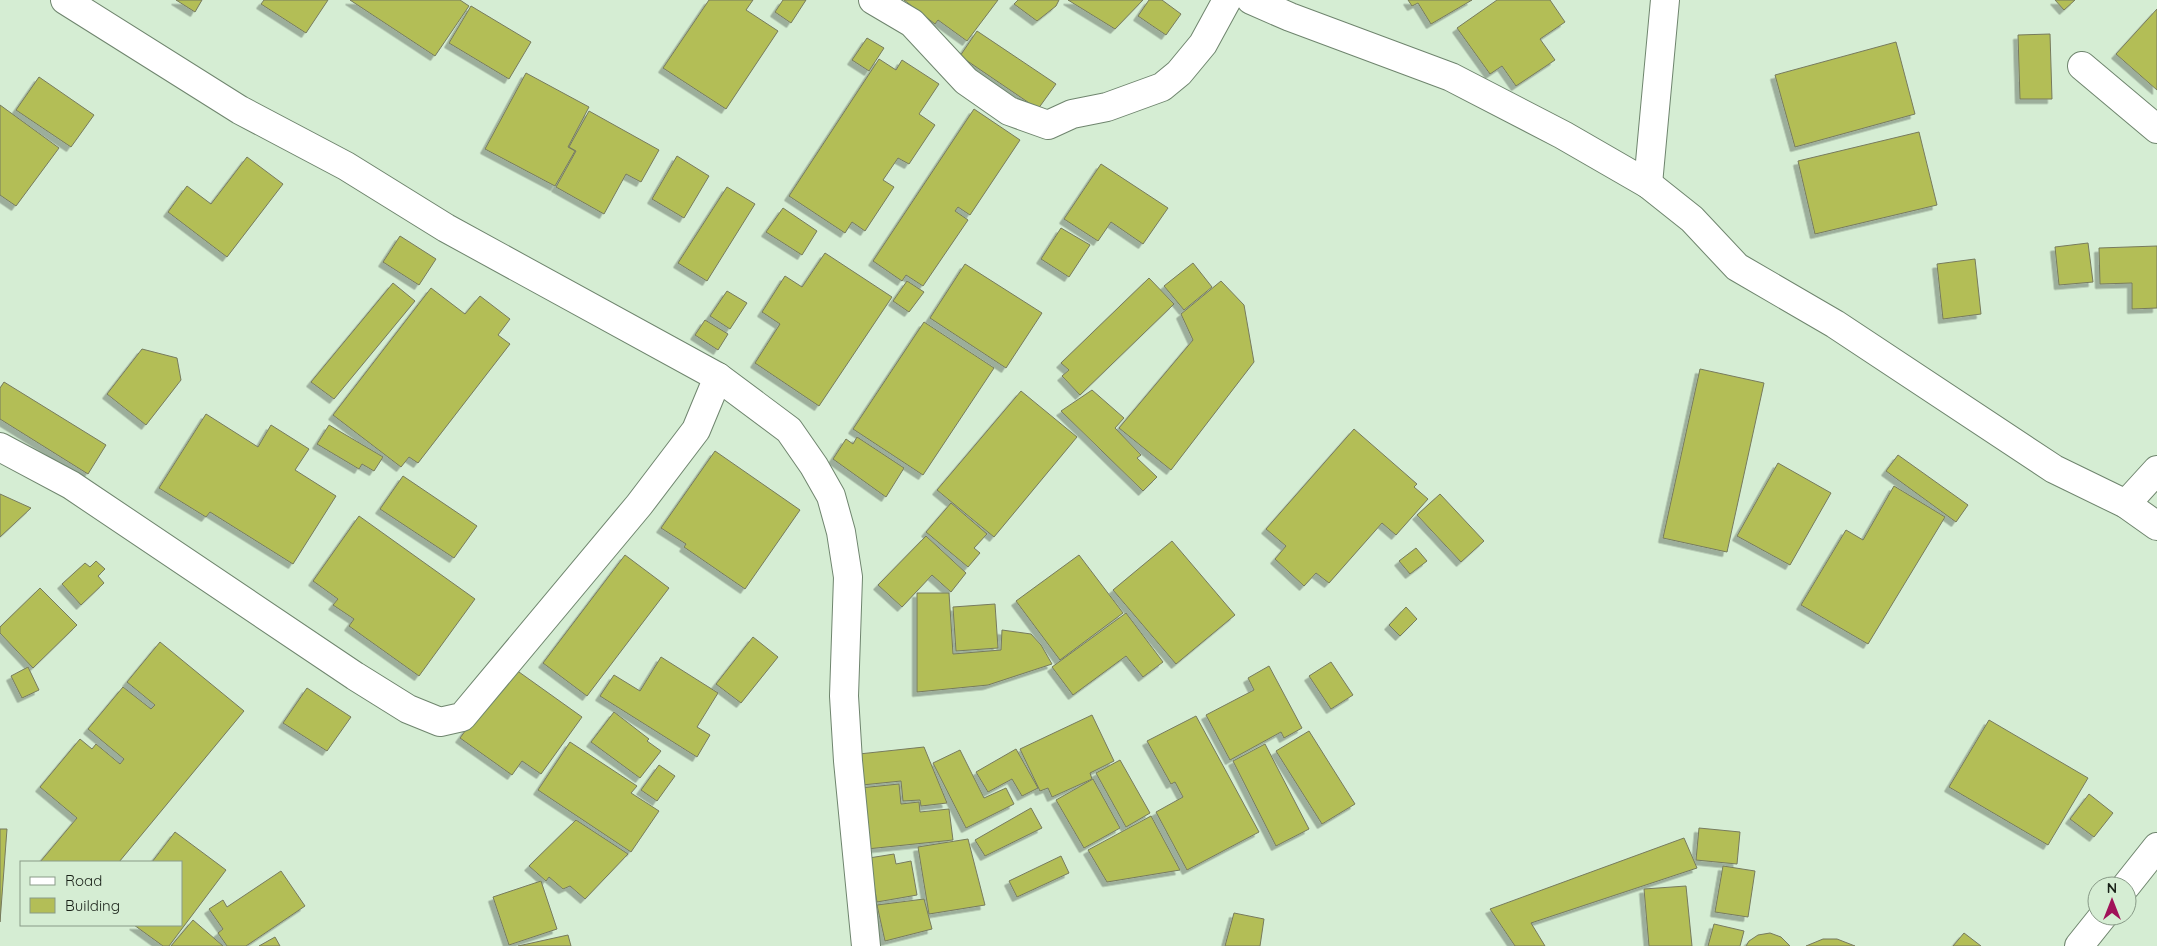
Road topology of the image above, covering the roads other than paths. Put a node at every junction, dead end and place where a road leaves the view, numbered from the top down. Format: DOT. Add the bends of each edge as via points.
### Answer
graph roads {
  1 [pos="65,0"];
  2 [pos="873,0"];
  3 [pos="1226,0"];
  4 [pos="1251,0"];
  5 [pos="1664,0"];
  6 [pos="2082,66"];
  7 [pos="2157,129"];
  8 [pos="1648,184"];
  9 [pos="718,377"];
  10 [pos="0,447"];
  11 [pos="2157,470"];
  12 [pos="2126,504"];
  13 [pos="2157,526"];
  14 [pos="2157,847"];
  15 [pos="2134,876"];
  16 [pos="2095,926"];
  17 [pos="866,946"];
  18 [pos="2079,946"];
  1 -- 9 [label="street" via="240,110 346,166 446,228"];
  2 -- 3 [label="street" via="912,23 966,81 1009,111 1048,125 1072,114 1107,107 1162,87 1179,74 1203,44"];
  4 -- 8 [label="street" via="1451,77"];
  5 -- 8 [label="street"];
  6 -- 7 [label="street"];
  8 -- 12 [label="street" via="1692,219 1737,267 1842,330 2054,468"];
  9 -- 10 [label="street" via="696,430 639,505 462,717 440,722 408,709 71,485"];
  9 -- 17 [label="street" via="789,430 831,496 841,532 848,577 844,705"];
  11 -- 12 [label="street"];
  12 -- 13 [label="street"];
  14 -- 15 [label="street"];
  16 -- 18 [label="street"];
}
